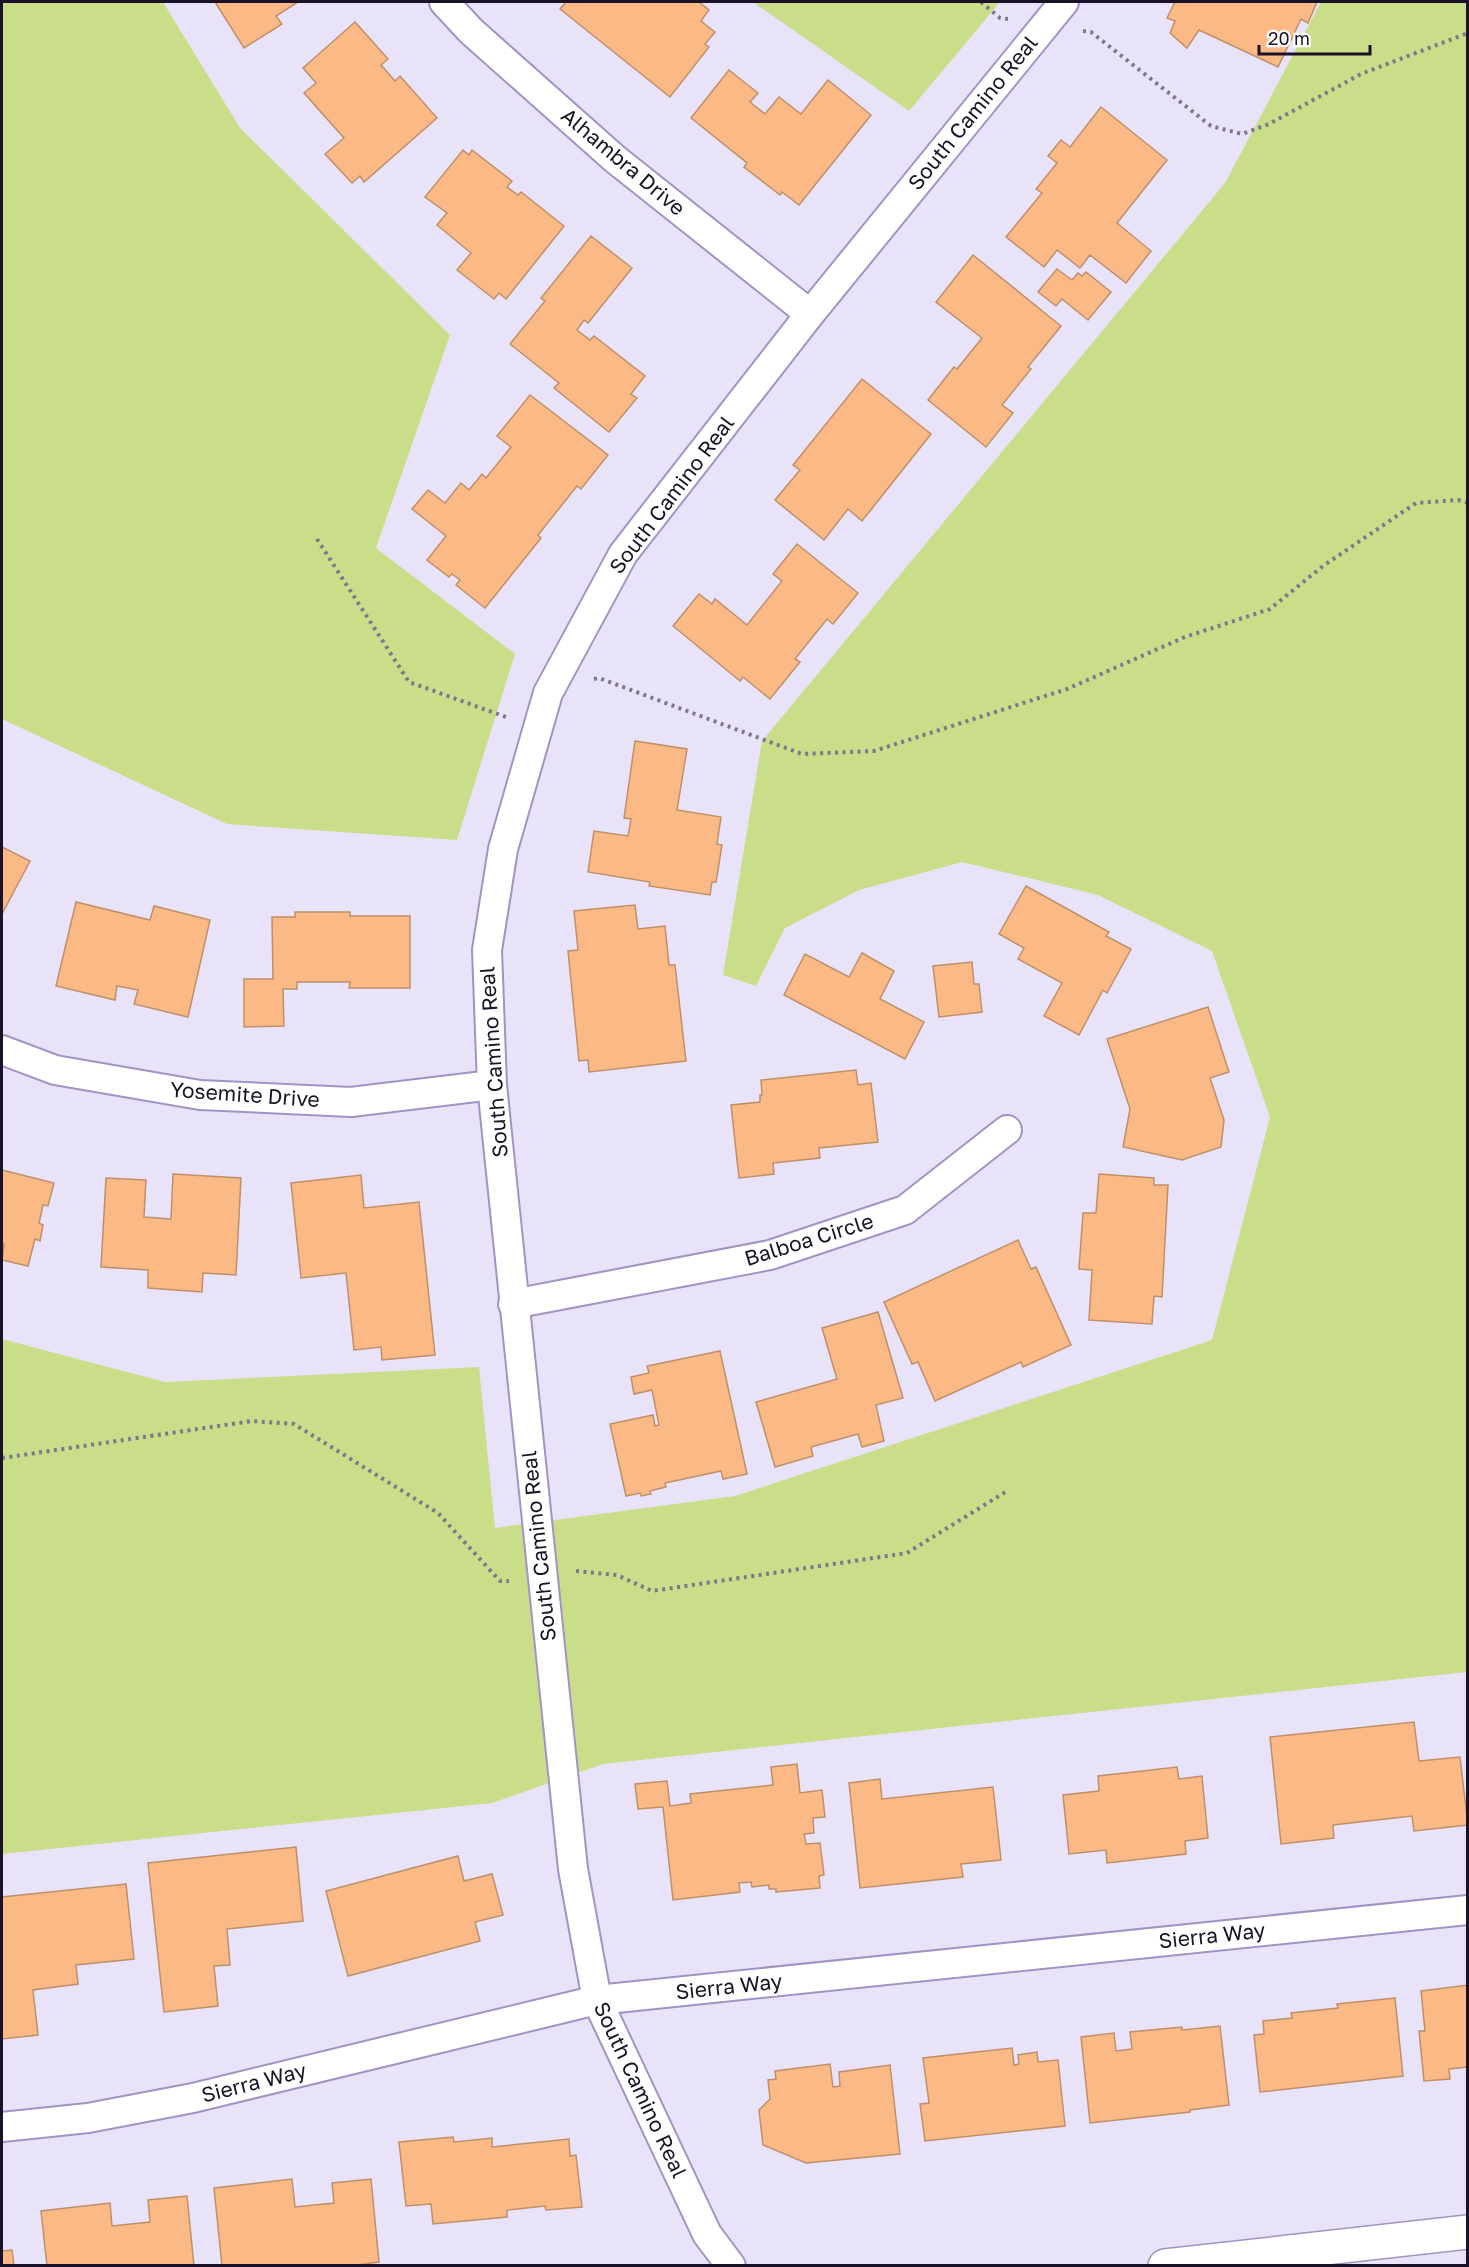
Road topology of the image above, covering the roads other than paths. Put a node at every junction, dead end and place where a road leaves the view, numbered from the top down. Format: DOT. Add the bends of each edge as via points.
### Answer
graph roads {
  1 [pos="444,2"];
  2 [pos="1064,2"];
  3 [pos="810,314"];
  4 [pos="2,1050"];
  5 [pos="492,1085"];
  6 [pos="1007,1130"];
  7 [pos="513,1304"];
  8 [pos="1467,1910"];
  9 [pos="597,2000"];
  10 [pos="2,2127"];
  11 [pos="1467,2232"];
  12 [pos="732,2265"];
  13 [pos="1165,2265"];
  1 -- 3 [label="street, Alhambra Drive" via="471,31 615,159"];
  2 -- 3 [label="street, South Camino Real"];
  3 -- 5 [label="street, South Camino Real" via="623,554 549,693 503,849 487,950"];
  4 -- 5 [label="street, Yosemite Drive" via="55,1070 200,1095 351,1102"];
  5 -- 7 [label="street, South Camino Real"];
  6 -- 7 [label="street, Balboa Circle" via="905,1210 770,1256"];
  7 -- 9 [label="street, South Camino Real" via="573,1869"];
  8 -- 9 [label="street, Sierra Way"];
  9 -- 10 [label="street, Sierra Way" via="193,2098 88,2118"];
  9 -- 12 [label="street, South Camino Real" via="707,2234"];
  11 -- 13 [label="street"];
}
